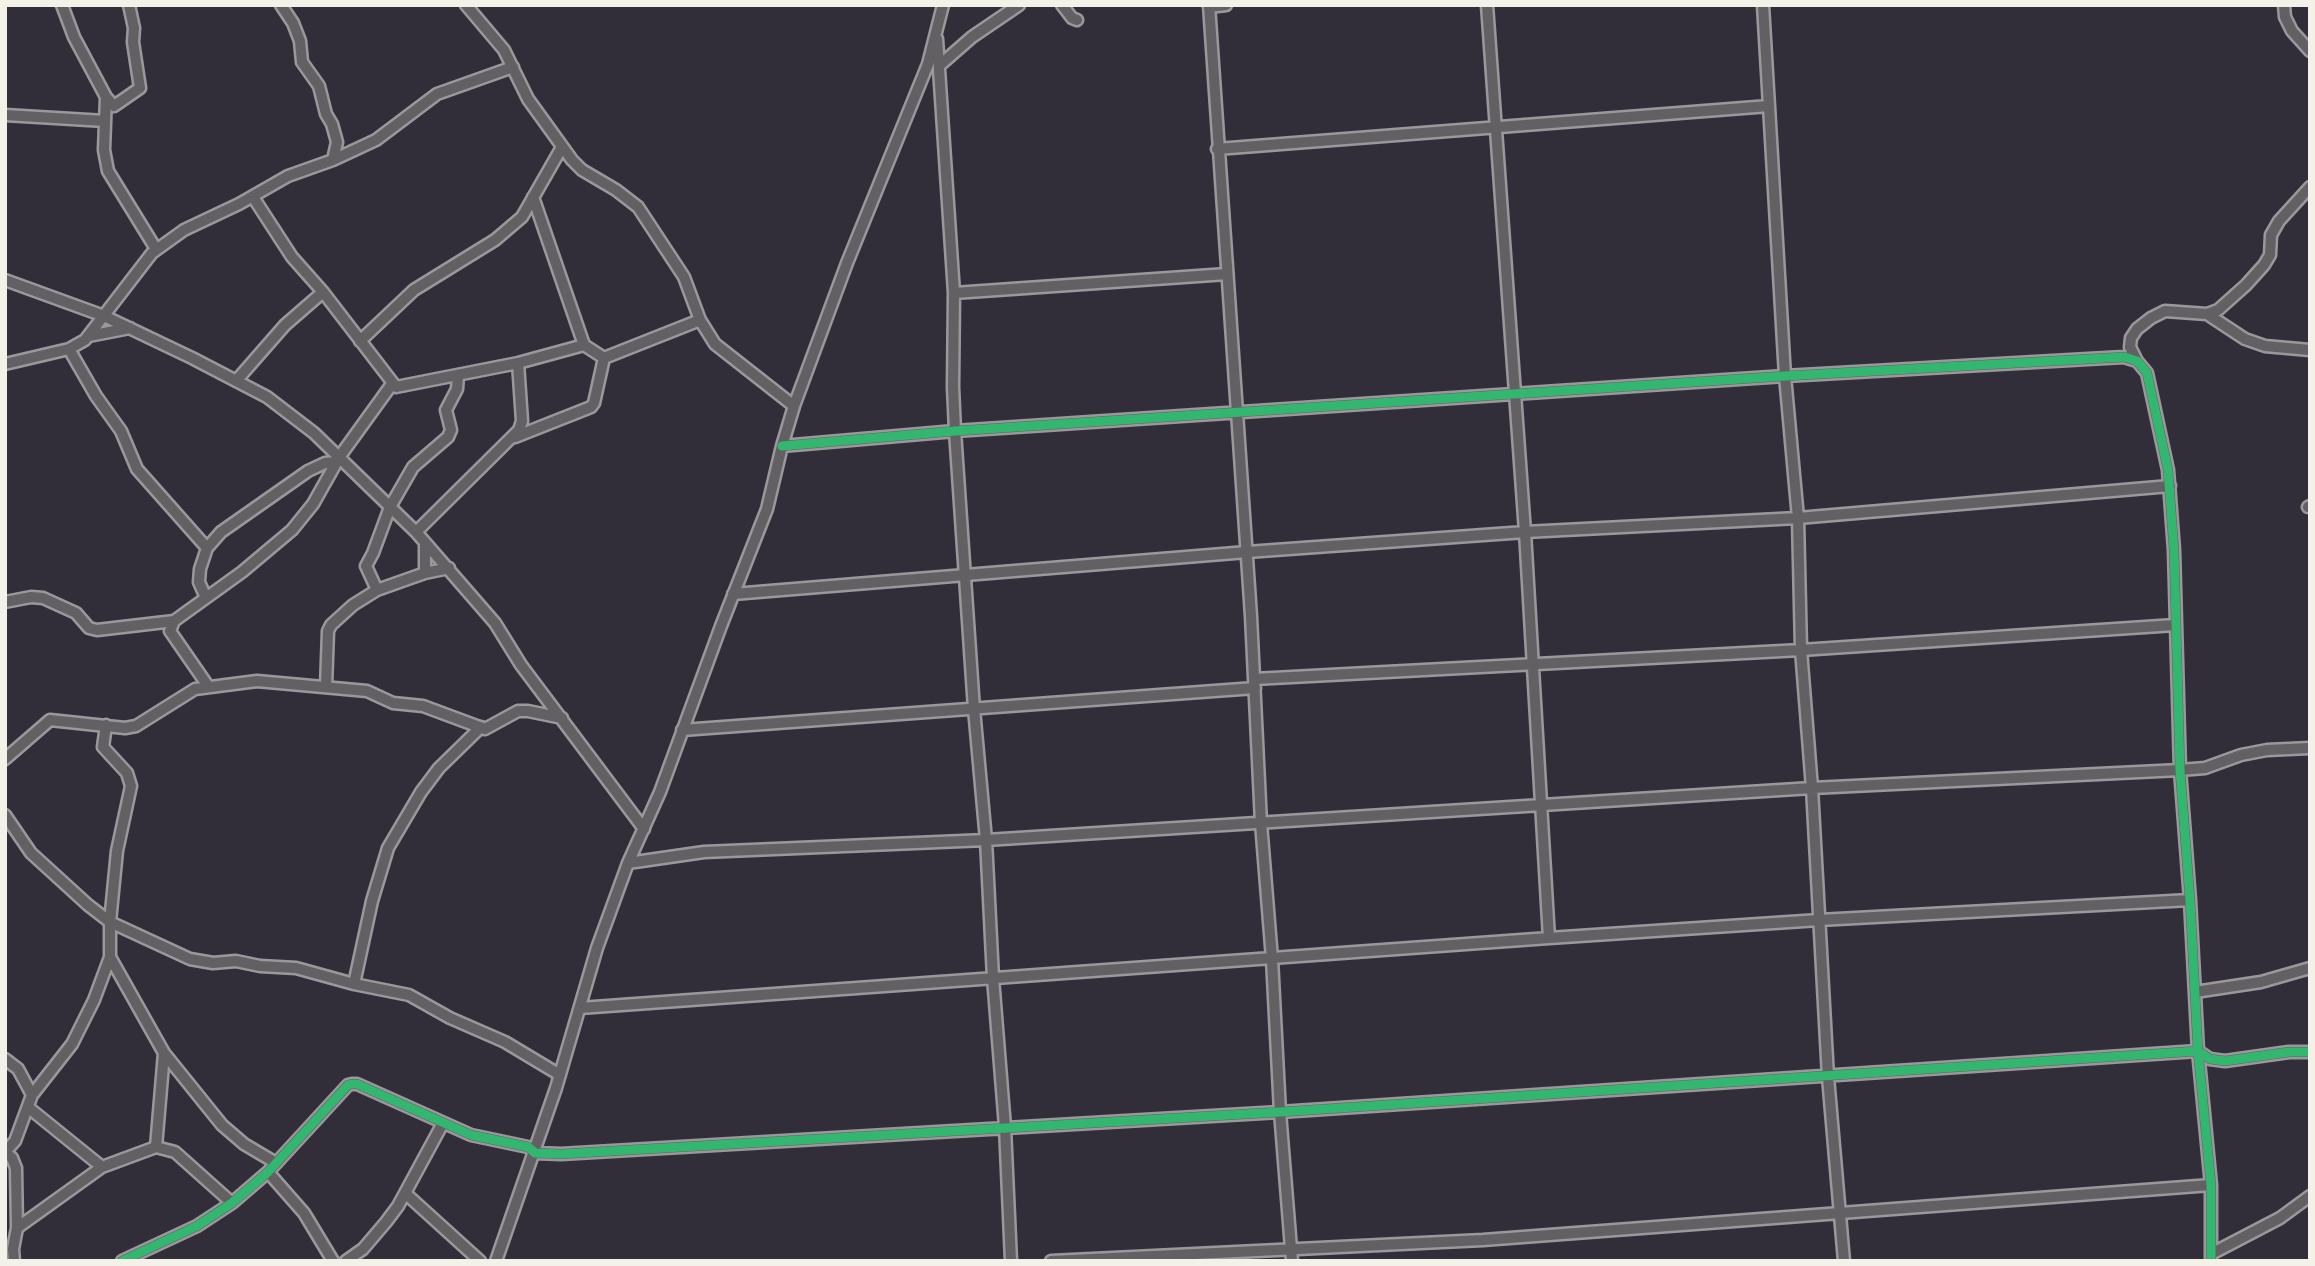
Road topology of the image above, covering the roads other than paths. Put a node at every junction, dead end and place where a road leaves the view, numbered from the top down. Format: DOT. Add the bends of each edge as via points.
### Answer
graph roads {
  1 [pos="62,5"];
  2 [pos="129,5"];
  3 [pos="281,5"];
  4 [pos="466,5"];
  5 [pos="943,5"];
  6 [pos="1018,5"];
  7 [pos="1062,5"];
  8 [pos="1226,5"];
  9 [pos="1487,5"];
  10 [pos="1763,5"];
  11 [pos="2284,5"];
  12 [pos="1209,6"];
  13 [pos="1077,20"];
  14 [pos="936,34"];
  15 [pos="2310,51"];
  16 [pos="940,65"];
  17 [pos="513,67"];
  18 [pos="106,97"];
  19 [pos="1769,106"];
  20 [pos="5,115"];
  21 [pos="105,121"];
  22 [pos="1496,128"];
  23 [pos="562,147"];
  24 [pos="1217,149"];
  25 [pos="333,160"];
  26 [pos="2310,187"];
  27 [pos="253,197"];
  28 [pos="533,197"];
  29 [pos="156,248"];
  30 [pos="1227,274"];
  31 [pos="5,280"];
  32 [pos="323,292"];
  33 [pos="954,293"];
  34 [pos="2207,314"];
  35 [pos="104,316"];
  36 [pos="700,320"];
  37 [pos="130,328"];
  38 [pos="89,336"];
  39 [pos="360,341"];
  40 [pos="584,345"];
  41 [pos="69,349"];
  42 [pos="2310,350"];
  43 [pos="604,358"];
  44 [pos="2137,361"];
  45 [pos="518,363"];
  46 [pos="5,364"];
  47 [pos="458,375"];
  48 [pos="1785,376"];
  49 [pos="236,381"];
  50 [pos="392,384"];
  51 [pos="1515,395"];
  52 [pos="794,406"];
  53 [pos="1237,414"];
  54 [pos="955,431"];
  55 [pos="514,437"];
  56 [pos="782,446"];
  57 [pos="337,459"];
  58 [pos="2169,486"];
  59 [pos="390,507"];
  60 [pos="1798,518"];
  61 [pos="416,532"];
  62 [pos="1525,532"];
  63 [pos="425,542"];
  64 [pos="207,548"];
  65 [pos="1247,552"];
  66 [pos="449,568"];
  67 [pos="425,573"];
  68 [pos="965,575"];
  69 [pos="377,590"];
  70 [pos="733,594"];
  71 [pos="206,598"];
  72 [pos="5,601"];
  73 [pos="174,621"];
  74 [pos="2175,625"];
  75 [pos="1801,650"];
  76 [pos="1532,663"];
  77 [pos="1254,683"];
  78 [pos="208,686"];
  79 [pos="326,687"];
  80 [pos="974,709"];
  81 [pos="562,718"];
  82 [pos="106,725"];
  83 [pos="481,727"];
  84 [pos="682,730"];
  85 [pos="2310,748"];
  86 [pos="5,759"];
  87 [pos="2180,770"];
  88 [pos="1812,788"];
  89 [pos="1541,806"];
  90 [pos="5,815"];
  91 [pos="1261,823"];
  92 [pos="643,829"];
  93 [pos="986,840"];
  94 [pos="628,863"];
  95 [pos="2190,900"];
  96 [pos="1819,920"];
  97 [pos="110,922"];
  98 [pos="1549,938"];
  99 [pos="110,957"];
  100 [pos="1272,958"];
  101 [pos="2310,968"];
  102 [pos="993,978"];
  103 [pos="354,984"];
  104 [pos="2195,992"];
  105 [pos="580,1008"];
  106 [pos="2198,1051"];
  107 [pos="2310,1052"];
  108 [pos="164,1053"];
  109 [pos="5,1059"];
  110 [pos="560,1074"];
  111 [pos="1828,1077"];
  112 [pos="33,1095"];
  113 [pos="29,1108"];
  114 [pos="1280,1112"];
  115 [pos="443,1123"];
  116 [pos="1005,1127"];
  117 [pos="156,1147"];
  118 [pos="535,1153"];
  119 [pos="276,1163"];
  120 [pos="102,1167"];
  121 [pos="268,1172"];
  122 [pos="2211,1185"];
  123 [pos="405,1193"];
  124 [pos="2310,1196"];
  125 [pos="232,1203"];
  126 [pos="1839,1214"];
  127 [pos="17,1227"];
  128 [pos="1292,1248"];
  129 [pos="2211,1257"];
  130 [pos="14,1261"];
  131 [pos="121,1261"];
  132 [pos="333,1261"];
  133 [pos="346,1261"];
  134 [pos="480,1261"];
  135 [pos="496,1261"];
  136 [pos="1011,1261"];
  137 [pos="1051,1261"];
  138 [pos="1292,1261"];
  139 [pos="1844,1261"];
  1 -- 18 [label="street"];
  2 -- 18 [label="street" via="140,88 114,106"];
  3 -- 25 [label="street" via="293,23 303,62 319,86 332,124 337,142"];
  4 -- 17 [label="street"];
  5 -- 14 [label="street"];
  6 -- 16 [label="street"];
  7 -- 13 [label="street"];
  8 -- 12 [label="street"];
  9 -- 22 [label="street"];
  10 -- 19 [label="street"];
  11 -- 15 [label="street" via="2292,31"];
  12 -- 24 [label="street"];
  14 -- 16 [label="street"];
  14 -- 52 [label="street"];
  16 -- 33 [label="street"];
  17 -- 23 [label="street" via="528,99"];
  17 -- 25 [label="street" via="437,94 390,131"];
  18 -- 21 [label="street"];
  19 -- 22 [label="street"];
  19 -- 48 [label="street"];
  20 -- 21 [label="street"];
  21 -- 29 [label="street" via="108,171"];
  22 -- 24 [label="street"];
  22 -- 51 [label="street"];
  23 -- 28 [label="street"];
  23 -- 36 [label="street" via="582,170 638,207 684,277"];
  24 -- 30 [label="street"];
  25 -- 27 [label="street" via="288,176"];
  26 -- 34 [label="street" via="2275,228 2264,265 2218,310"];
  27 -- 29 [label="street"];
  27 -- 32 [label="street" via="292,257"];
  28 -- 39 [label="street" via="510,228 414,290"];
  28 -- 40 [label="street"];
  29 -- 35 [label="street"];
  30 -- 33 [label="street"];
  30 -- 53 [label="street"];
  31 -- 35 [label="street"];
  32 -- 39 [label="street"];
  32 -- 49 [label="street" via="285,325"];
  33 -- 54 [label="street"];
  34 -- 42 [label="street" via="2245,339 2265,346"];
  34 -- 44 [label="street" via="2165,311 2151,318 2131,338"];
  35 -- 37 [label="street"];
  35 -- 38 [label="street"];
  36 -- 43 [label="street"];
  36 -- 52 [label="street" via="720,349"];
  37 -- 38 [label="street"];
  37 -- 49 [label="street"];
  38 -- 41 [label="street"];
  39 -- 50 [label="street"];
  40 -- 43 [label="street"];
  40 -- 45 [label="street"];
  41 -- 46 [label="street"];
  41 -- 64 [label="street" via="121,431 137,469"];
  43 -- 55 [label="street" via="591,407"];
  44 -- 48 [label="street" via="2124,357"];
  44 -- 58 [label="street" via="2147,373"];
  45 -- 47 [label="street"];
  45 -- 55 [label="street" via="522,421"];
  47 -- 50 [label="street" via="400,387"];
  47 -- 59 [label="street" via="457,390 446,410 451,430 448,437 413,467"];
  48 -- 51 [label="street"];
  48 -- 60 [label="street"];
  49 -- 57 [label="street" via="267,397"];
  50 -- 57 [label="street"];
  51 -- 53 [label="street"];
  51 -- 62 [label="street"];
  52 -- 56 [label="street"];
  53 -- 54 [label="street"];
  53 -- 65 [label="street"];
  54 -- 56 [label="street"];
  54 -- 68 [label="street"];
  55 -- 61 [label="street"];
  56 -- 70 [label="street" via="767,509"];
  57 -- 59 [label="street"];
  57 -- 64 [label="street" via="308,471 229,526"];
  57 -- 71 [label="street" via="313,504 292,530"];
  58 -- 60 [label="street"];
  58 -- 74 [label="street"];
  59 -- 61 [label="street"];
  59 -- 69 [label="street" via="366,566"];
  60 -- 62 [label="street"];
  60 -- 75 [label="street"];
  61 -- 63 [label="street"];
  62 -- 65 [label="street"];
  62 -- 76 [label="street"];
  63 -- 66 [label="street"];
  63 -- 67 [label="street"];
  64 -- 71 [label="street" via="198,576"];
  65 -- 68 [label="street"];
  65 -- 77 [label="street"];
  66 -- 67 [label="street"];
  66 -- 81 [label="street" via="495,623"];
  67 -- 69 [label="street"];
  68 -- 70 [label="street"];
  68 -- 80 [label="street"];
  69 -- 79 [label="street" via="329,627"];
  70 -- 84 [label="street"];
  71 -- 73 [label="street"];
  72 -- 73 [label="street" via="43,598 76,613 97,630"];
  73 -- 78 [label="street" via="170,631"];
  74 -- 75 [label="street"];
  74 -- 87 [label="street"];
  75 -- 76 [label="street"];
  75 -- 88 [label="street"];
  76 -- 77 [label="street"];
  76 -- 89 [label="street"];
  77 -- 80 [label="street"];
  77 -- 91 [label="street"];
  78 -- 79 [label="street" via="257,681"];
  78 -- 82 [label="street" via="185,694 145,723 125,728"];
  79 -- 83 [label="street" via="367,691 393,703 423,706"];
  80 -- 84 [label="street"];
  80 -- 93 [label="street"];
  81 -- 83 [label="street" via="528,710 489,728"];
  81 -- 92 [label="street"];
  82 -- 86 [label="street" via="50,720"];
  82 -- 97 [label="street" via="103,747 127,773 131,786 117,851"];
  83 -- 103 [label="street" via="439,768 388,848"];
  84 -- 92 [label="street"];
  85 -- 87 [label="street" via="2267,750 2205,768"];
  87 -- 88 [label="street"];
  87 -- 95 [label="street"];
  88 -- 89 [label="street"];
  88 -- 96 [label="street"];
  89 -- 91 [label="street"];
  89 -- 98 [label="street"];
  90 -- 97 [label="street" via="31,853"];
  91 -- 93 [label="street"];
  91 -- 100 [label="street"];
  92 -- 94 [label="street"];
  93 -- 94 [label="street" via="704,852"];
  93 -- 102 [label="street"];
  94 -- 105 [label="street"];
  95 -- 96 [label="street"];
  95 -- 104 [label="street"];
  96 -- 98 [label="street"];
  96 -- 111 [label="street"];
  97 -- 99 [label="street"];
  97 -- 103 [label="street" via="190,959 296,968"];
  98 -- 100 [label="street"];
  99 -- 108 [label="street"];
  99 -- 112 [label="street" via="72,1044"];
  100 -- 102 [label="street"];
  100 -- 114 [label="street"];
  101 -- 104 [label="street" via="2261,982"];
  102 -- 105 [label="street"];
  102 -- 116 [label="street"];
  103 -- 110 [label="street" via="409,995"];
  104 -- 106 [label="street"];
  105 -- 110 [label="street"];
  106 -- 107 [label="street" via="2225,1061"];
  106 -- 111 [label="street"];
  106 -- 122 [label="street"];
  108 -- 117 [label="street"];
  108 -- 119 [label="street" via="222,1125"];
  109 -- 112 [label="street" via="18,1069"];
  110 -- 118 [label="street"];
  111 -- 114 [label="street"];
  111 -- 126 [label="street"];
  112 -- 113 [label="street"];
  113 -- 120 [label="street"];
  113 -- 127 [label="street" via="15,1141 5,1152 16,1168"];
  114 -- 116 [label="street"];
  114 -- 128 [label="street"];
  115 -- 118 [label="street" via="471,1135 528,1147"];
  115 -- 119 [label="street" via="352,1084"];
  115 -- 123 [label="street"];
  116 -- 118 [label="street"];
  116 -- 136 [label="street"];
  117 -- 120 [label="street"];
  117 -- 125 [label="street" via="175,1152"];
  118 -- 135 [label="street"];
  119 -- 121 [label="street"];
  120 -- 127 [label="street"];
  121 -- 125 [label="street"];
  121 -- 132 [label="street" via="304,1213"];
  122 -- 126 [label="street"];
  122 -- 129 [label="street"];
  123 -- 133 [label="street" via="376,1235"];
  123 -- 134 [label="street"];
  124 -- 129 [label="street"];
  125 -- 131 [label="street" via="197,1226"];
  126 -- 128 [label="street" via="1483,1240"];
  126 -- 139 [label="street"];
  127 -- 130 [label="street"];
  128 -- 137 [label="street"];
  128 -- 138 [label="street"];
}
